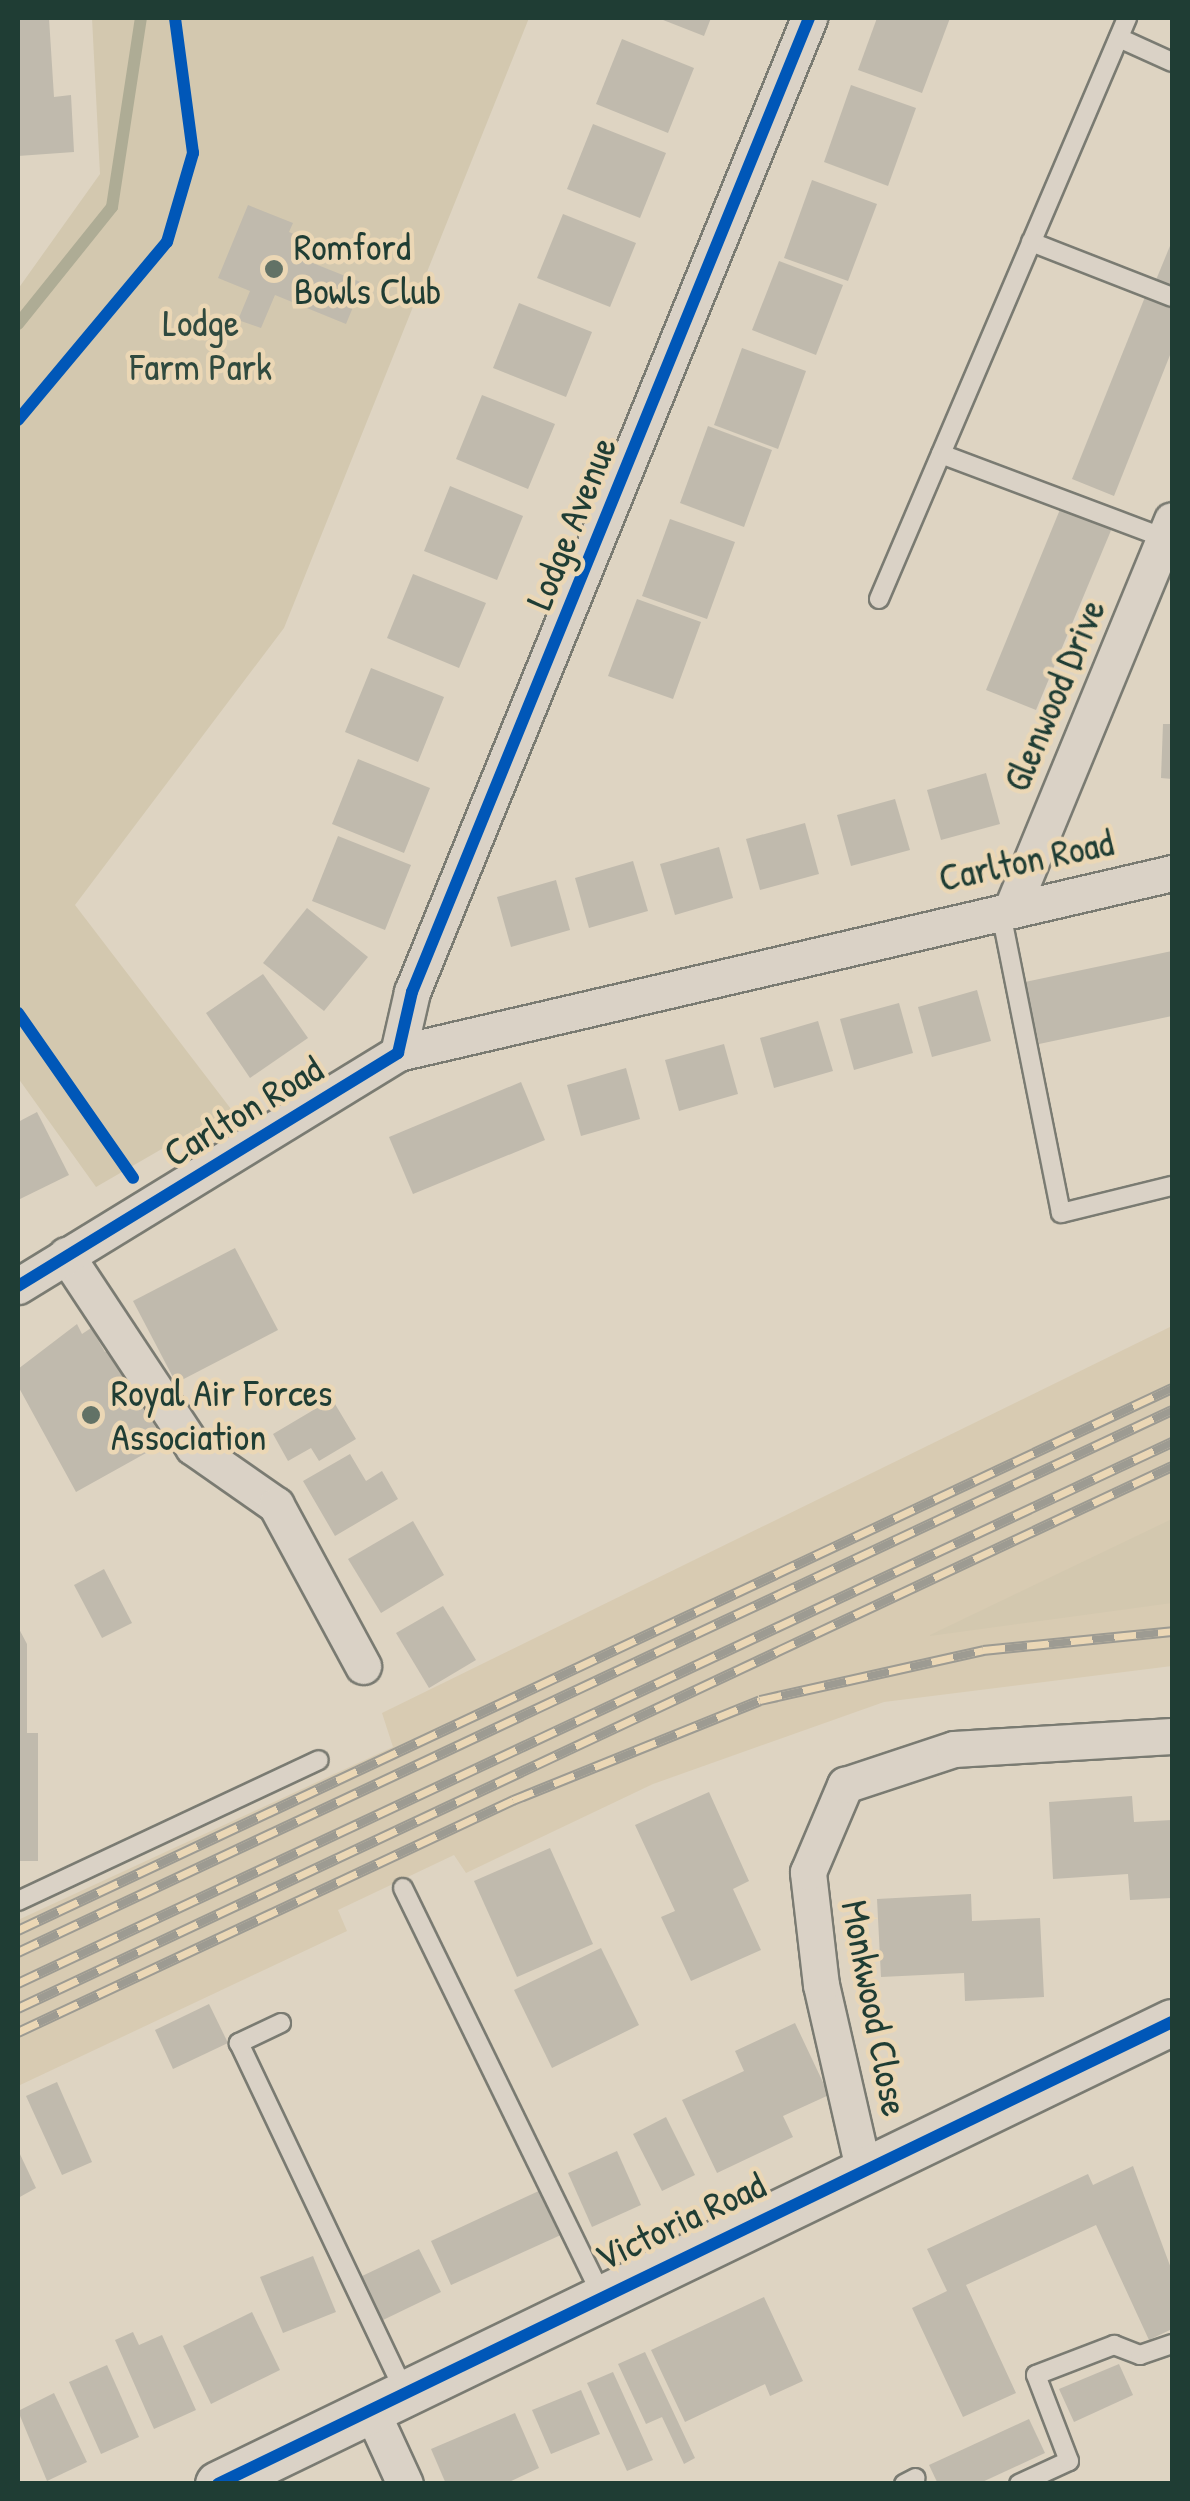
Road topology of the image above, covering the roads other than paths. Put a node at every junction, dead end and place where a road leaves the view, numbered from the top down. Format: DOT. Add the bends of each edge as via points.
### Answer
graph roads {
  1 [pos="809,18"];
  2 [pos="1127,18"];
  3 [pos="1118,38"];
  4 [pos="1172,62"];
  5 [pos="1032,242"];
  6 [pos="1172,297"];
  7 [pos="941,454"];
  8 [pos="1169,529"];
  9 [pos="880,598"];
  10 [pos="1172,873"];
  11 [pos="1007,905"];
  12 [pos="398,1053"];
  13 [pos="1172,1186"];
  14 [pos="66,1255"];
  15 [pos="18,1286"];
  16 [pos="363,1666"];
  17 [pos="1172,1736"];
  18 [pos="319,1760"];
  19 [pos="403,1888"];
  20 [pos="18,1901"];
  21 [pos="281,2022"];
  22 [pos="1172,2022"];
  23 [pos="863,2168"];
  24 [pos="600,2292"];
  25 [pos="1172,2344"];
  26 [pos="388,2402"];
  27 [pos="218,2484"];
  28 [pos="405,2484"];
  29 [pos="1019,2484"];
  1 -- 12 [label="street, Lodge Avenue" via="412,992"];
  2 -- 3 [label="lane"];
  3 -- 4 [label="lane"];
  3 -- 5 [label="lane"];
  5 -- 6 [label="lane"];
  5 -- 7 [label="lane"];
  7 -- 8 [label="lane"];
  7 -- 9 [label="lane"];
  8 -- 11 [label="street, Glenwood Drive"];
  10 -- 11 [label="street, Carlton Road"];
  11 -- 12 [label="street, Carlton Road"];
  11 -- 13 [label="lane" via="1061,1213"];
  12 -- 14 [label="street, Carlton Road"];
  14 -- 15 [label="street, Carlton Road"];
  14 -- 16 [label="street" via="193,1447 276,1505"];
  17 -- 23 [label="street, Monkwood Close" via="954,1749 846,1786 808,1872 822,1985"];
  18 -- 20 [label="lane"];
  19 -- 24 [label="lane"];
  21 -- 26 [label="lane" via="239,2043"];
  22 -- 23 [label="street, Victoria Road"];
  23 -- 24 [label="street, Victoria Road"];
  24 -- 26 [label="street, Victoria Road"];
  25 -- 29 [label="lane" via="1140,2355 1114,2346 1036,2375 1069,2461"];
  26 -- 27 [label="street, Victoria Road"];
  26 -- 28 [label="street"];
}
